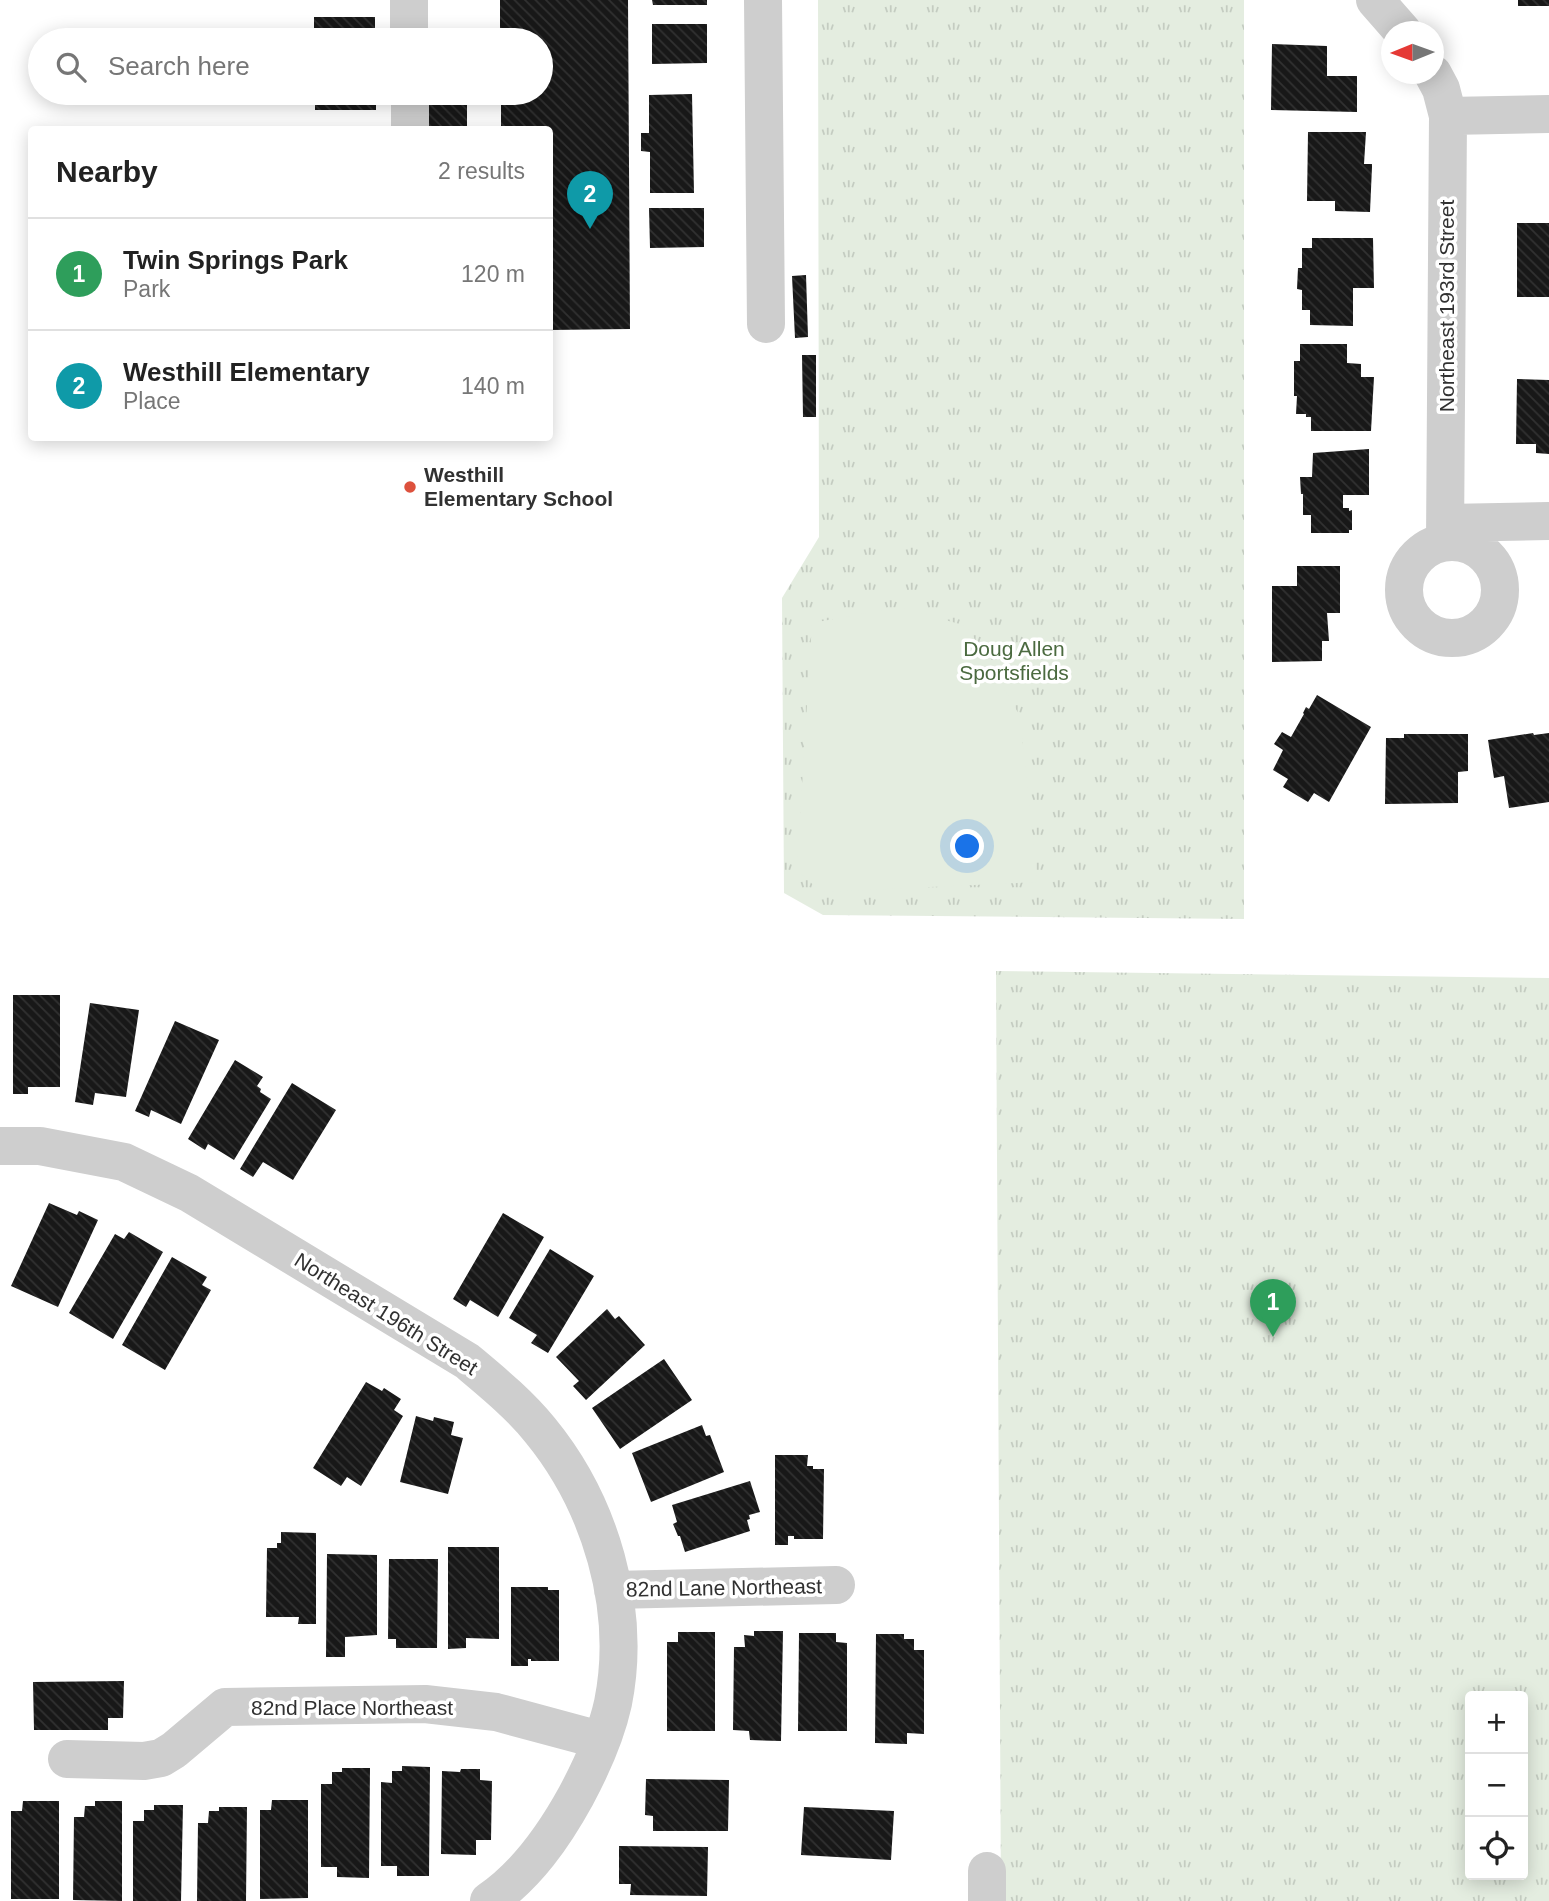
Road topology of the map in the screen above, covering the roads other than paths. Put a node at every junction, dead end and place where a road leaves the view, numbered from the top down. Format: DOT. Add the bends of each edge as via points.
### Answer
graph roads {
  1 [pos="409,0"];
  2 [pos="763,0"];
  3 [pos="1375,0"];
  4 [pos="1393,21"];
  5 [pos="410,28"];
  6 [pos="1438,84"];
  7 [pos="410,105"];
  8 [pos="1549,114"];
  9 [pos="1448,116"];
  10 [pos="410,126"];
  11 [pos="766,324"];
  12 [pos="1549,522"];
  13 [pos="0,1146"];
  14 [pos="836,1585"];
  15 [pos="613,1590"];
  16 [pos="600,1740"];
  17 [pos="66,1759"];
  18 [pos="489,1901"];
  1 -- 5 [label="street"];
  2 -- 11 [label="street"];
  3 -- 4 [label="street"];
  6 -- 9 [label="street, Northeast 193rd Street"];
  7 -- 10 [label="street"];
  8 -- 9 [label="street"];
  9 -- 12 [label="street, Northeast 193rd Street" via="1446,532"];
  13 -- 15 [label="street, Northeast 196th Street" via="40,1146 124,1162 189,1193 467,1361 539,1429 564,1462 586,1501"];
  14 -- 15 [label="street, 82nd Lane Northeast"];
  15 -- 16 [label="street, Northeast 196th Street" via="617,1671 613,1704"];
  16 -- 17 [label="street, 82nd Place Northeast" via="496,1712 425,1704 225,1707 161,1758"];
  16 -- 18 [label="street, Northeast 196th Street" via="589,1772 541,1851"];
}
